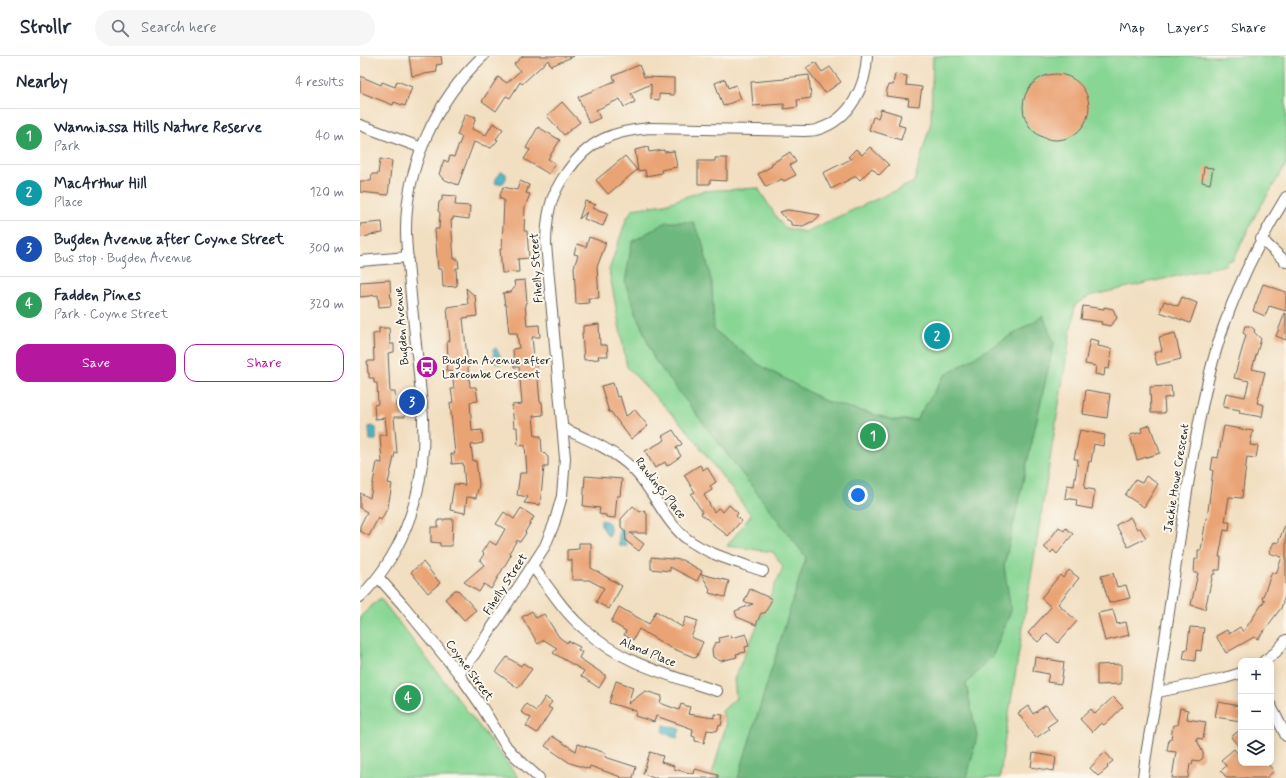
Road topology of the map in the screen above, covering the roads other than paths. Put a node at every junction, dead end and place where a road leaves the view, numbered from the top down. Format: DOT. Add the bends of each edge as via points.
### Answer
graph roads {
  1 [pos="867,56"];
  2 [pos="477,58"];
  3 [pos="360,126"];
  4 [pos="422,148"];
  5 [pos="1286,197"];
  6 [pos="1261,239"];
  7 [pos="408,257"];
  8 [pos="360,261"];
  9 [pos="1286,262"];
  10 [pos="562,428"];
  11 [pos="533,567"];
  12 [pos="763,571"];
  13 [pos="378,577"];
  14 [pos="360,598"];
  15 [pos="1286,640"];
  16 [pos="1268,658"];
  17 [pos="460,674"];
  18 [pos="1238,674"];
  19 [pos="717,691"];
  20 [pos="1158,692"];
  21 [pos="1274,712"];
  22 [pos="1286,736"];
  23 [pos="540,778"];
  24 [pos="1143,778"];
  1 -- 10 [label="street, Fihelly Street" via="866,74 851,107 832,124 818,130 631,130 601,140 587,148 573,163 558,186 550,206 546,244"];
  2 -- 4 [label="street, Bugden Avenue" via="445,101"];
  3 -- 4 [label="street"];
  4 -- 7 [label="street, Bugden Avenue" via="408,202"];
  5 -- 6 [label="street, Jackie Howe Crescent"];
  6 -- 9 [label="street"];
  6 -- 20 [label="street, Jackie Howe Crescent" via="1223,328 1198,423"];
  7 -- 8 [label="street"];
  7 -- 13 [label="street, Bugden Avenue" via="423,418 423,448 420,479 408,524 389,562"];
  10 -- 11 [label="street, Fihelly Street" via="565,458 562,496 554,524"];
  10 -- 12 [label="street, Rawlings Place" via="607,450 633,470 646,485 663,513 685,537 712,553"];
  11 -- 17 [label="street, Fihelly Street"];
  11 -- 19 [label="street, Aland Place" via="582,628 612,651 635,663"];
  13 -- 14 [label="street, Bugden Avenue"];
  13 -- 17 [label="street, Coyne Street"];
  15 -- 16 [label="street"];
  17 -- 23 [label="street, Coyne Street" via="506,746"];
  18 -- 20 [label="street"];
  20 -- 24 [label="street, Jackie Howe Crescent"];
  21 -- 22 [label="street"];
}
